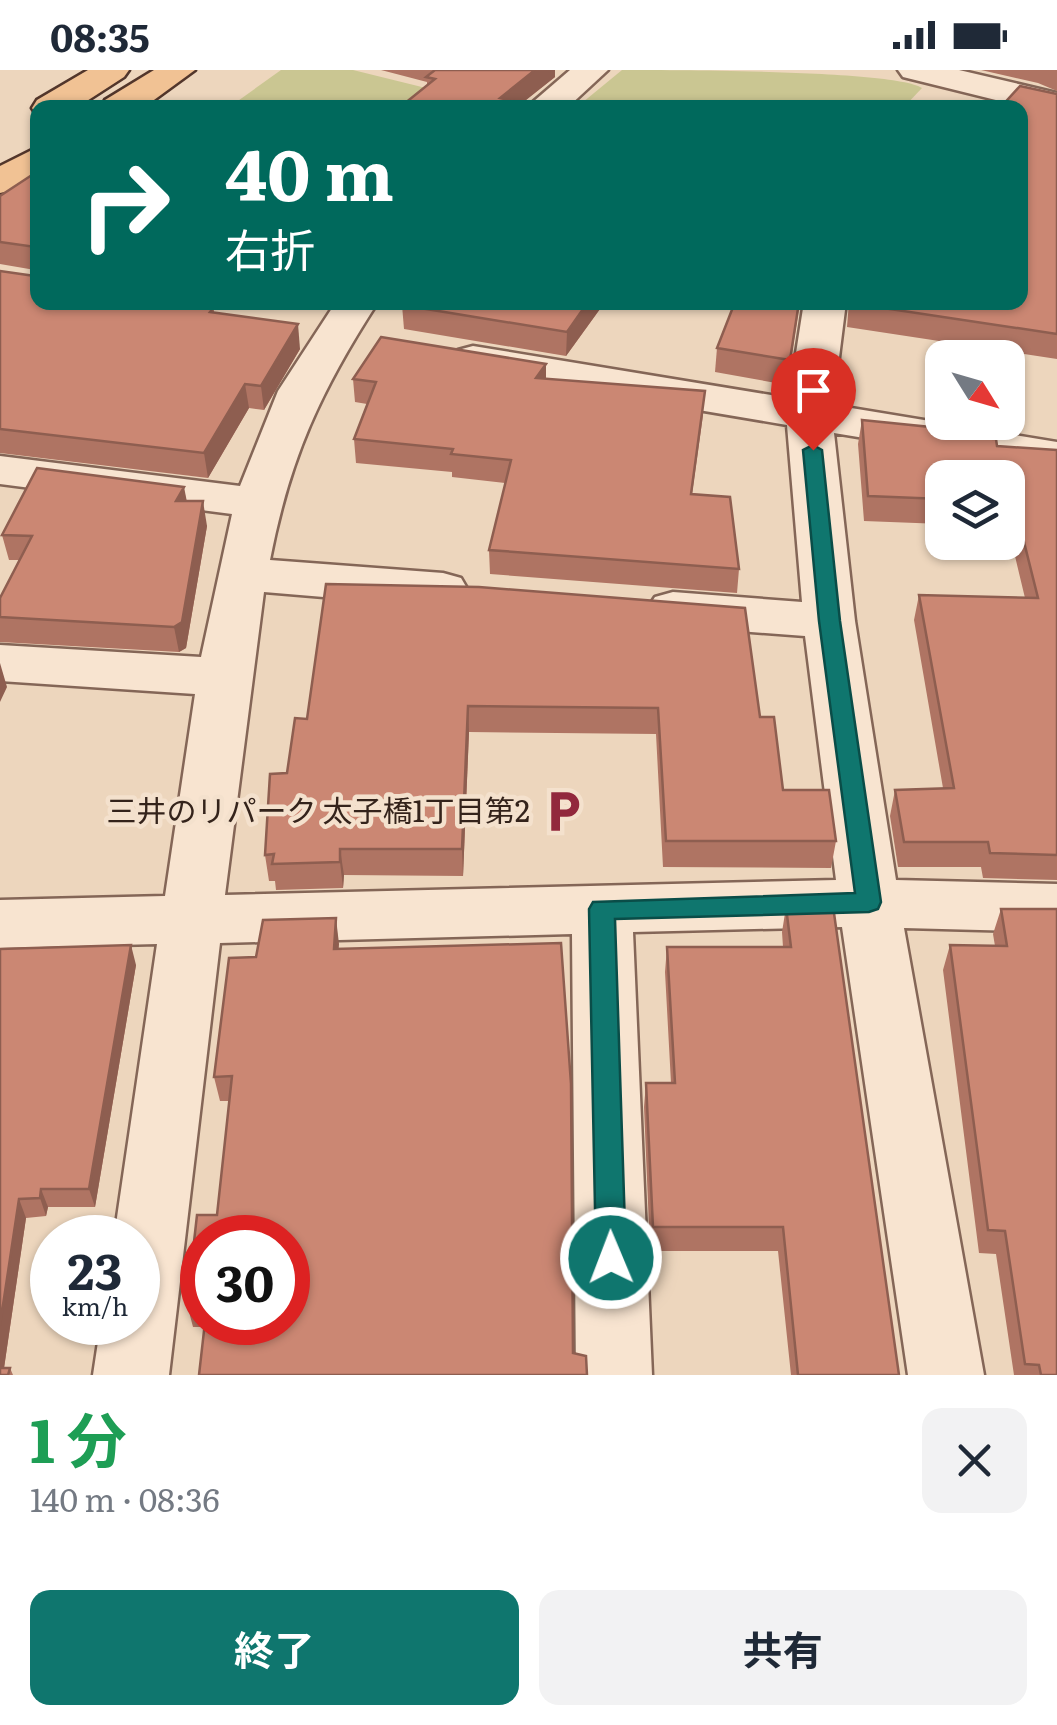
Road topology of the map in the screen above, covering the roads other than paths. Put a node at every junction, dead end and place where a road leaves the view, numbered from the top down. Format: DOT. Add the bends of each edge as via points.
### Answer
graph roads {
  1 [pos="112,70"];
  2 [pos="178,70"];
  3 [pos="591,70"];
  4 [pos="914,70"];
  5 [pos="955,74"];
  6 [pos="62,100"];
  7 [pos="131,100"];
  8 [pos="554,100"];
  9 [pos="934,100"];
  10 [pos="1057,104"];
  11 [pos="30,163"];
  12 [pos="0,182"];
  13 [pos="823,310"];
  14 [pos="338,327"];
  15 [pos="430,352"];
  16 [pos="810,416"];
  17 [pos="1057,456"];
  18 [pos="0,470"];
  19 [pos="258,503"];
  20 [pos="242,574"];
  21 [pos="496,595"];
  22 [pos="634,606"];
  23 [pos="829,621"];
  24 [pos="0,663"];
  25 [pos="224,677"];
  26 [pos="869,902"];
  27 [pos="1057,908"];
  28 [pos="602,909"];
  29 [pos="192,918"];
  30 [pos="0,924"];
  31 [pos="131,1375"];
  32 [pos="614,1375"];
  33 [pos="946,1375"];
  1 -- 6 [label="main road"];
  2 -- 7 [label="main road"];
  3 -- 8 [label="street"];
  4 -- 5 [label="street"];
  5 -- 9 [label="street"];
  5 -- 10 [label="street"];
  11 -- 12 [label="main road"];
  13 -- 16 [label="street"];
  14 -- 19 [label="street" via="287,419"];
  15 -- 16 [label="street"];
  16 -- 17 [label="street"];
  16 -- 23 [label="street"];
  18 -- 19 [label="street"];
  19 -- 20 [label="street"];
  20 -- 21 [label="street"];
  20 -- 25 [label="street"];
  22 -- 23 [label="street"];
  23 -- 26 [label="street"];
  24 -- 25 [label="street"];
  25 -- 29 [label="street"];
  26 -- 27 [label="street"];
  26 -- 28 [label="street"];
  26 -- 33 [label="street"];
  28 -- 29 [label="street"];
  28 -- 32 [label="street"];
  29 -- 30 [label="street"];
  29 -- 31 [label="street"];
}
